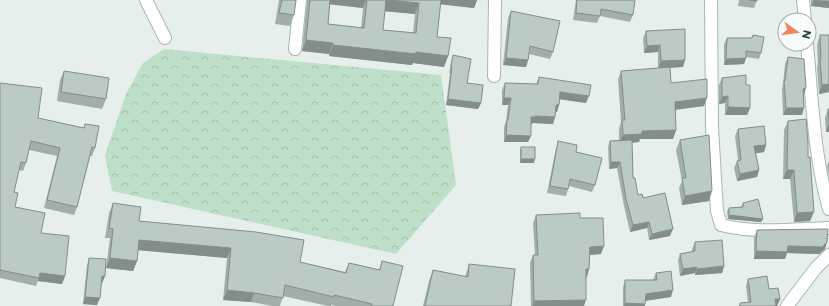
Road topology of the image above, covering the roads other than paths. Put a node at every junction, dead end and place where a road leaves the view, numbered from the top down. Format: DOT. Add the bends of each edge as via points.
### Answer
graph roads {
  1 [pos="146,0"];
  2 [pos="300,0"];
  3 [pos="495,0"];
  4 [pos="712,0"];
  5 [pos="803,0"];
  6 [pos="804,12"];
  7 [pos="165,38"];
  8 [pos="295,49"];
  9 [pos="808,52"];
  10 [pos="494,76"];
  11 [pos="829,209"];
  12 [pos="829,228"];
  13 [pos="829,255"];
  14 [pos="787,306"];
  1 -- 7 [label="street"];
  2 -- 8 [label="street"];
  3 -- 10 [label="street"];
  4 -- 12 [label="street" via="712,128 717,211 721,226 763,230"];
  5 -- 6 [label="street"];
  9 -- 11 [label="street" via="816,135"];
  13 -- 14 [label="street"];
}
